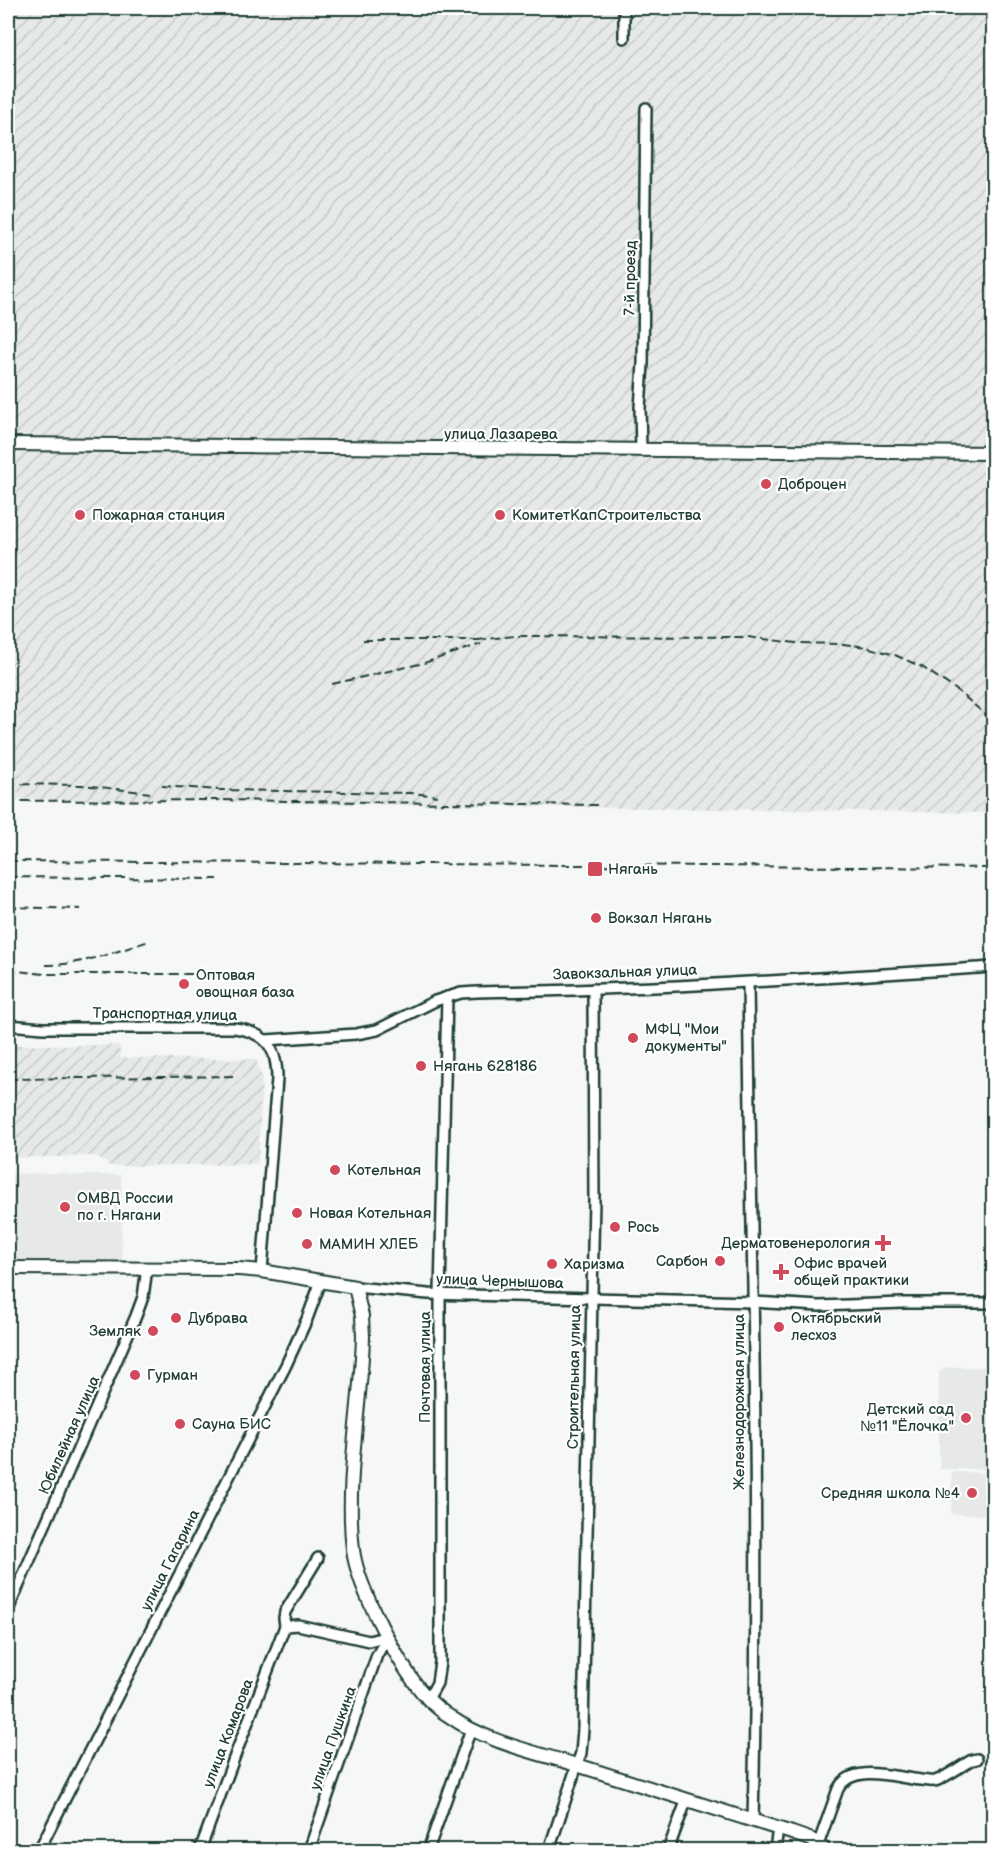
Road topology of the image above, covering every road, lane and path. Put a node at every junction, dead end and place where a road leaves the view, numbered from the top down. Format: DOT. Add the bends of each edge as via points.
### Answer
graph roads {
  1 [pos="624,8"];
  2 [pos="624,38"];
  3 [pos="646,108"];
  4 [pos="8,444"];
  5 [pos="641,449"];
  6 [pos="993,453"];
  7 [pos="993,967"];
  8 [pos="748,983"];
  9 [pos="593,989"];
  10 [pos="447,997"];
  11 [pos="8,1025"];
  12 [pos="266,1040"];
  13 [pos="8,1268"];
  14 [pos="147,1268"];
  15 [pos="262,1271"];
  16 [pos="321,1281"];
  17 [pos="355,1287"];
  18 [pos="440,1294"];
  19 [pos="591,1299"];
  20 [pos="753,1302"];
  21 [pos="993,1303"];
  22 [pos="318,1558"];
  23 [pos="8,1610"];
  24 [pos="285,1626"];
  25 [pos="388,1636"];
  26 [pos="428,1699"];
  27 [pos="471,1729"];
  28 [pos="977,1759"];
  29 [pos="577,1765"];
  30 [pos="687,1799"];
  31 [pos="753,1820"];
  32 [pos="778,1828"];
  33 [pos="821,1848"];
  34 [pos="39,1851"];
  35 [pos="200,1851"];
  36 [pos="309,1851"];
  37 [pos="428,1851"];
  38 [pos="549,1851"];
  39 [pos="668,1851"];
  40 [pos="775,1851"];
  1 -- 2 [label="street"];
  3 -- 5 [label="street, 7-й проезд"];
  4 -- 5 [label="main road, улица Лазарева"];
  5 -- 6 [label="main road, улица Лазарева"];
  7 -- 8 [label="street, Завокзальная улица"];
  8 -- 9 [label="street, Завокзальная улица"];
  8 -- 20 [label="street, Железнодорожная улица"];
  9 -- 10 [label="street, Завокзальная улица" via="477,992"];
  9 -- 19 [label="street, Строительная улица"];
  10 -- 12 [label="street, Завокзальная улица" via="377,1030"];
  10 -- 18 [label="street, Почтовая улица"];
  11 -- 12 [label="street, Транспортная улица" via="235,1029"];
  12 -- 15 [label="street" via="275,1056 277,1079"];
  13 -- 14 [label="main road, улица Чернышова"];
  14 -- 15 [label="main road, улица Чернышова"];
  14 -- 23 [label="street, Юбилейная улица" via="140,1308"];
  15 -- 16 [label="main road, улица Чернышова"];
  16 -- 17 [label="main road, улица Чернышова"];
  16 -- 34 [label="street, улица Гагарина" via="292,1355"];
  17 -- 18 [label="street, улица Чернышова"];
  17 -- 25 [label="main road" via="363,1337 352,1541 361,1579"];
  18 -- 19 [label="street, улица Чернышова"];
  18 -- 26 [label="street, Почтовая улица" via="440,1662 437,1683"];
  19 -- 20 [label="street, улица Чернышова"];
  19 -- 29 [label="street, Строительная улица" via="583,1730"];
  20 -- 21 [label="street, улица Чернышова" via="837,1307"];
  20 -- 31 [label="street, Железнодорожная улица"];
  22 -- 24 [label="street, улица Комарова" via="285,1612"];
  24 -- 25 [label="street" via="298,1625 369,1641"];
  24 -- 35 [label="street, улица Комарова"];
  25 -- 26 [label="main road"];
  25 -- 36 [label="street, улица Пушкина" via="377,1655"];
  26 -- 27 [label="main road"];
  27 -- 29 [label="main road"];
  27 -- 37 [label="street"];
  28 -- 33 [label="street" via="936,1781 868,1773 848,1777 838,1789"];
  29 -- 30 [label="main road"];
  29 -- 38 [label="street, Строительная улица"];
  30 -- 31 [label="main road"];
  30 -- 39 [label="street"];
  31 -- 32 [label="main road"];
  32 -- 33 [label="main road"];
  32 -- 40 [label="street"];
}
